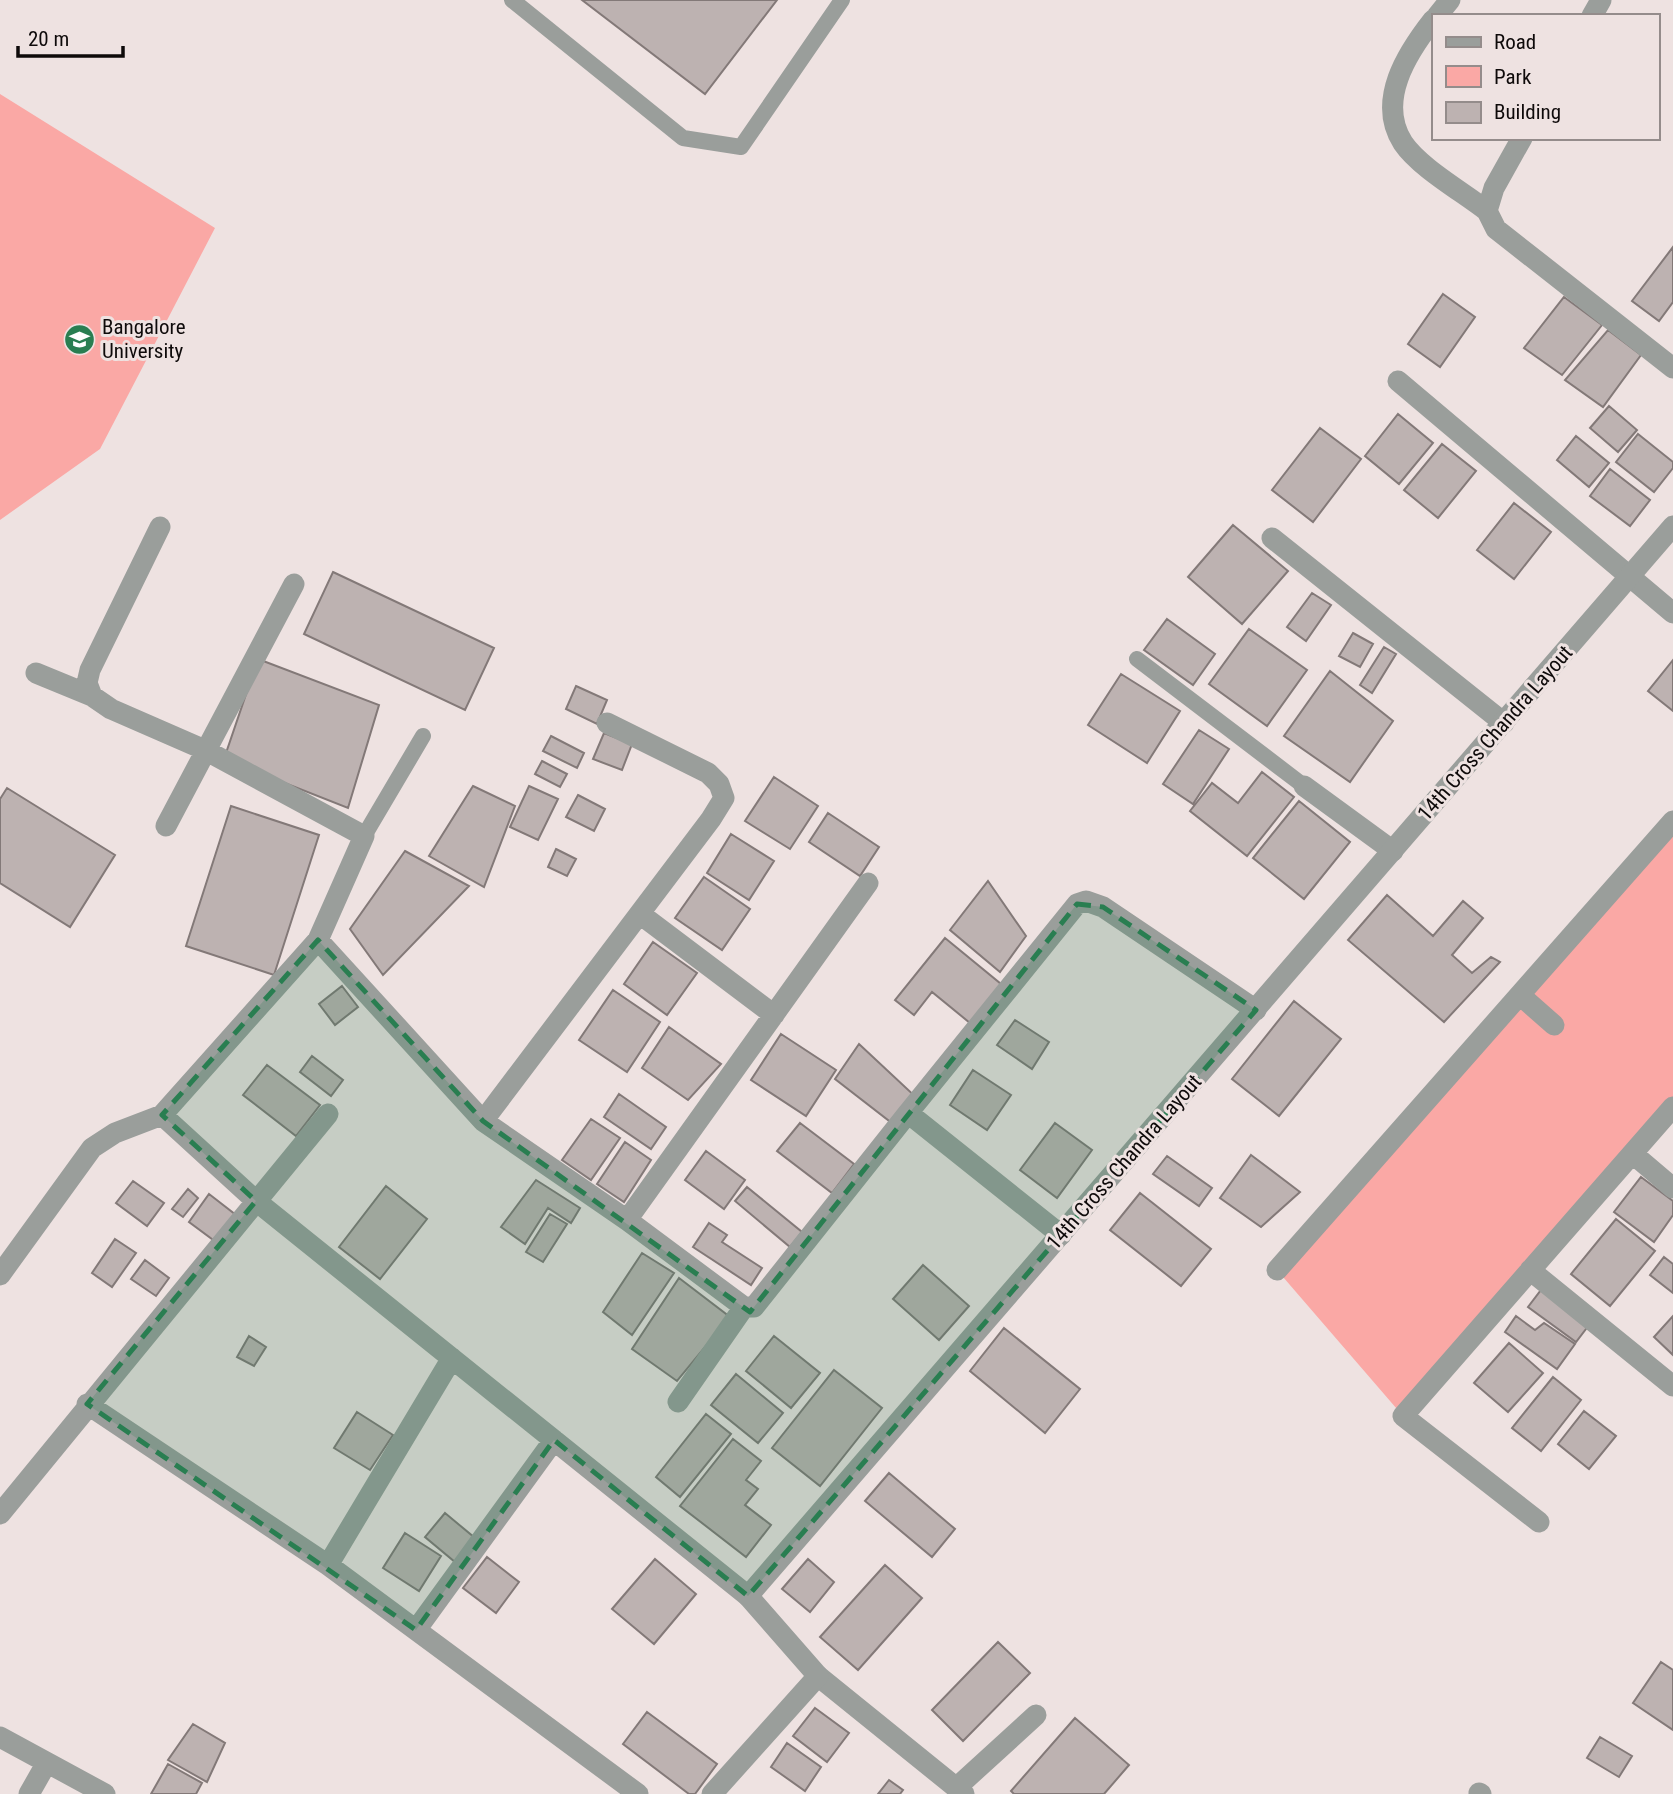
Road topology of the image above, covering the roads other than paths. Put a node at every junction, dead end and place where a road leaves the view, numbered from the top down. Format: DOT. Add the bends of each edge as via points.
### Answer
graph roads {
  1 [pos="512,0"];
  2 [pos="842,0"];
  3 [pos="1450,0"];
  4 [pos="1439,14"];
  5 [pos="1432,21"];
  6 [pos="1521,140"];
  7 [pos="1488,211"];
  8 [pos="1673,368"];
  9 [pos="1398,381"];
  10 [pos="1673,526"];
  11 [pos="160,527"];
  12 [pos="1272,538"];
  13 [pos="1630,578"];
  14 [pos="294,583"];
  15 [pos="1673,613"];
  16 [pos="1137,659"];
  17 [pos="36,673"];
  18 [pos="92,696"];
  19 [pos="607,723"];
  20 [pos="1504,723"];
  21 [pos="423,736"];
  22 [pos="205,750"];
  23 [pos="1304,786"];
  24 [pos="1673,821"];
  25 [pos="166,826"];
  26 [pos="364,836"];
  27 [pos="1393,851"];
  28 [pos="868,883"];
  29 [pos="640,914"];
  30 [pos="318,940"];
  31 [pos="1520,995"];
  32 [pos="1256,1010"];
  33 [pos="774,1015"];
  34 [pos="1554,1025"];
  35 [pos="1673,1107"];
  36 [pos="908,1113"];
  37 [pos="328,1114"];
  38 [pos="162,1115"];
  39 [pos="483,1121"];
  40 [pos="1633,1154"];
  41 [pos="1673,1188"];
  42 [pos="256,1201"];
  43 [pos="627,1220"];
  44 [pos="1061,1235"];
  45 [pos="3,1266"];
  46 [pos="1277,1270"];
  47 [pos="1530,1270"];
  48 [pos="744,1307"];
  49 [pos="452,1359"];
  50 [pos="1673,1386"];
  51 [pos="678,1402"];
  52 [pos="87,1404"];
  53 [pos="554,1440"];
  54 [pos="0,1514"];
  55 [pos="1539,1522"];
  56 [pos="328,1565"];
  57 [pos="748,1596"];
  58 [pos="416,1630"];
  59 [pos="818,1676"];
  60 [pos="1036,1715"];
  61 [pos="0,1737"];
  62 [pos="46,1764"];
  63 [pos="960,1791"];
  64 [pos="29,1794"];
  65 [pos="105,1794"];
  66 [pos="638,1794"];
  67 [pos="712,1794"];
  1 -- 2 [label="lane" via="683,138 741,147"];
  3 -- 4 [label="street"];
  5 -- 7 [label="street" via="1395,82 1394,118 1402,142 1417,158"];
  6 -- 7 [label="street" via="1494,188"];
  7 -- 8 [label="street" via="1496,229"];
  9 -- 13 [label="street"];
  10 -- 13 [label="street, 14th Cross Chandra Layout"];
  11 -- 18 [label="street" via="90,670 87,683"];
  12 -- 20 [label="street"];
  13 -- 15 [label="street"];
  13 -- 20 [label="street, 14th Cross Chandra Layout"];
  14 -- 22 [label="street"];
  16 -- 23 [label="lane"];
  17 -- 18 [label="street"];
  18 -- 22 [label="street" via="111,709"];
  19 -- 29 [label="street" via="708,773 724,798"];
  20 -- 27 [label="street, 14th Cross Chandra Layout"];
  21 -- 26 [label="lane"];
  22 -- 25 [label="street"];
  22 -- 26 [label="street"];
  23 -- 27 [label="street"];
  24 -- 31 [label="street"];
  26 -- 30 [label="street"];
  27 -- 32 [label="street, 14th Cross Chandra Layout"];
  28 -- 33 [label="street"];
  29 -- 33 [label="street"];
  29 -- 39 [label="street"];
  30 -- 38 [label="street"];
  30 -- 39 [label="street"];
  31 -- 34 [label="street"];
  31 -- 46 [label="street"];
  32 -- 36 [label="street" via="1103,906 1086,901 1077,904"];
  32 -- 44 [label="street, 14th Cross Chandra Layout"];
  33 -- 43 [label="street"];
  35 -- 40 [label="street"];
  36 -- 44 [label="street"];
  36 -- 48 [label="street" via="754,1307"];
  37 -- 42 [label="street"];
  38 -- 42 [label="street"];
  38 -- 45 [label="street" via="115,1133 92,1148"];
  39 -- 43 [label="street"];
  40 -- 41 [label="street"];
  40 -- 47 [label="street"];
  42 -- 49 [label="street"];
  42 -- 52 [label="street"];
  43 -- 48 [label="street"];
  44 -- 57 [label="street, 14th Cross Chandra Layout"];
  47 -- 50 [label="street"];
  47 -- 55 [label="street" via="1402,1416"];
  48 -- 51 [label="street"];
  49 -- 53 [label="street"];
  49 -- 56 [label="street"];
  52 -- 54 [label="street"];
  52 -- 56 [label="street"];
  53 -- 57 [label="street"];
  53 -- 58 [label="street"];
  56 -- 58 [label="street"];
  57 -- 59 [label="street"];
  58 -- 66 [label="street"];
  59 -- 63 [label="street"];
  59 -- 67 [label="street"];
  60 -- 63 [label="street"];
  61 -- 62 [label="street"];
  62 -- 64 [label="street"];
  62 -- 65 [label="street"];
}
